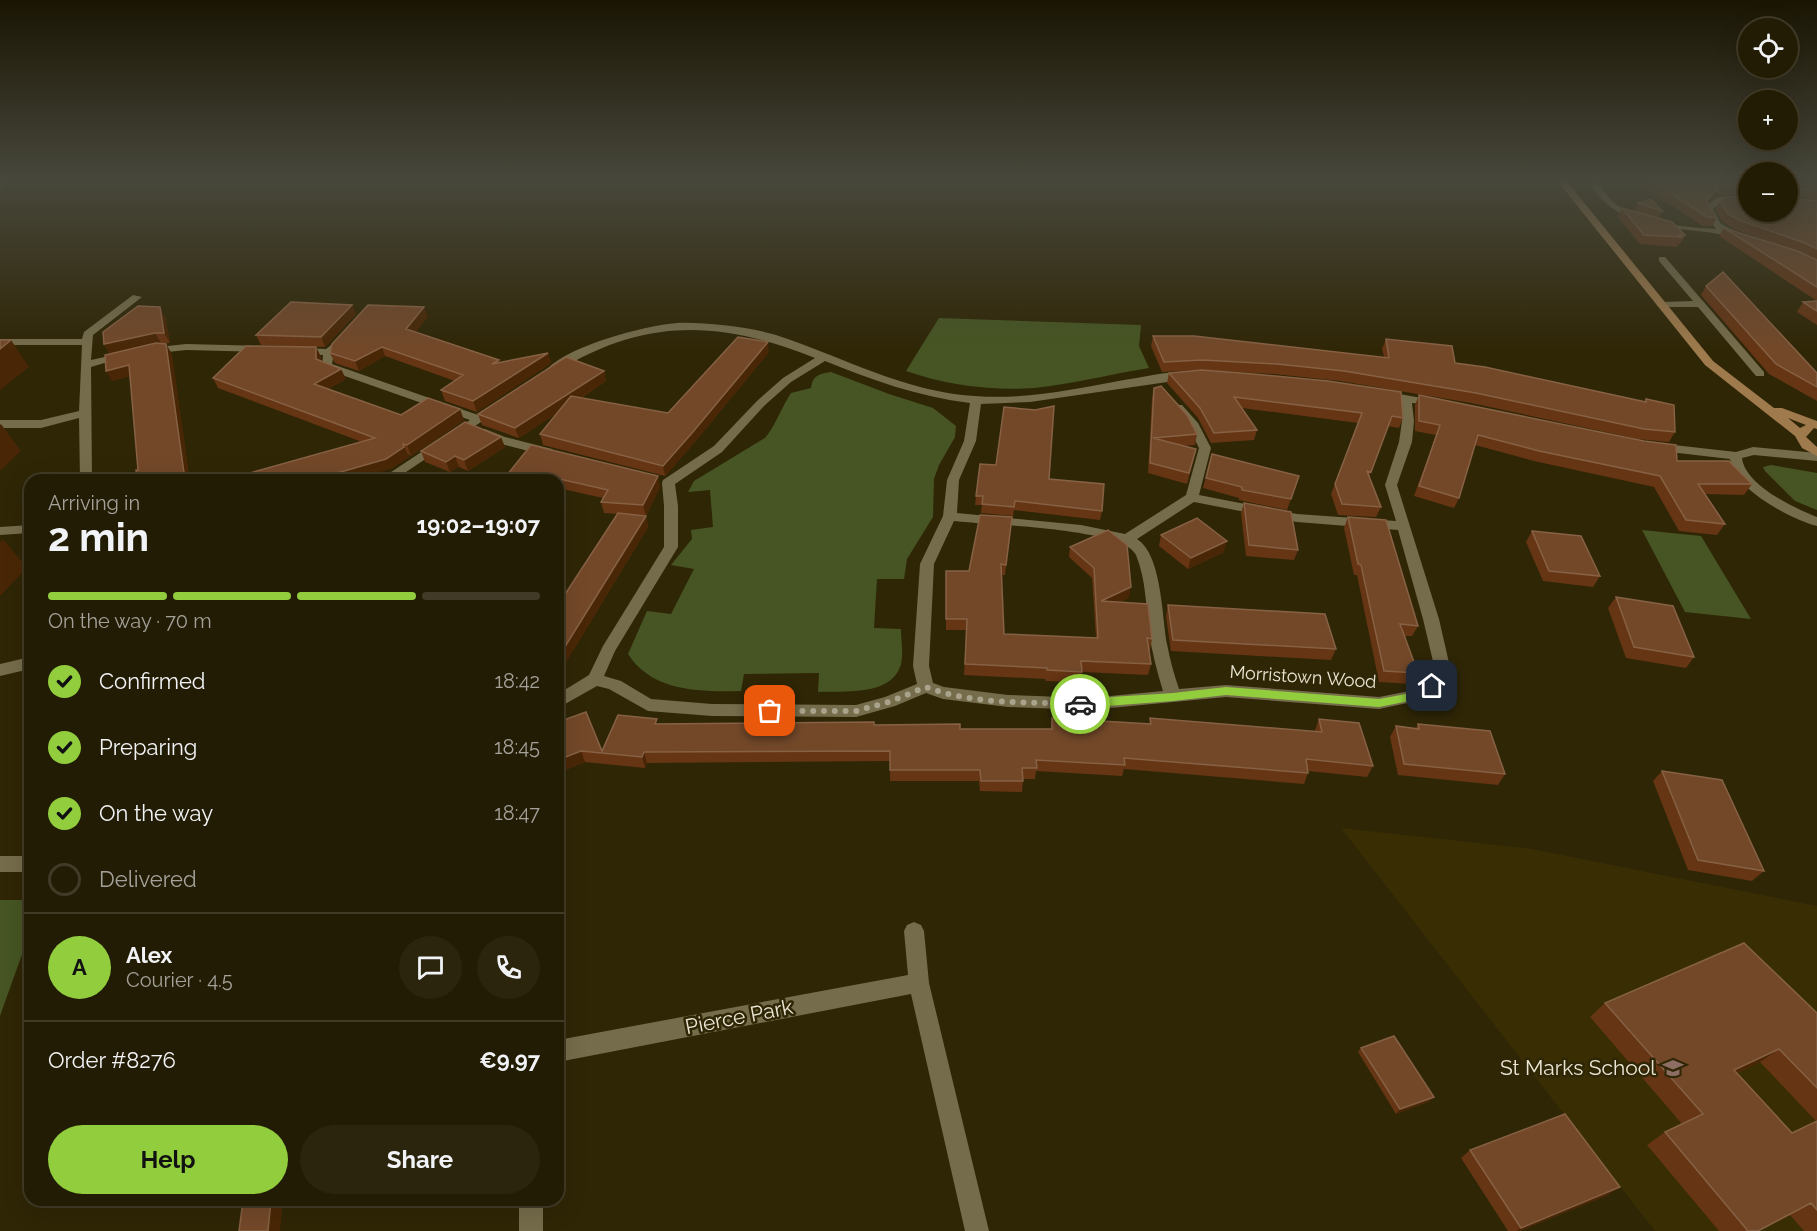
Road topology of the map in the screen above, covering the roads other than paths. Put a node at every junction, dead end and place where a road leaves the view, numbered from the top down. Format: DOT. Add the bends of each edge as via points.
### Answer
graph roads {
  1 [pos="1606,235"];
  2 [pos="1740,235"];
  3 [pos="1750,239"];
  4 [pos="1662,259"];
  5 [pos="137,297"];
  6 [pos="1701,304"];
  7 [pos="1662,305"];
  8 [pos="345,335"];
  9 [pos="0,342"];
  10 [pos="88,342"];
  11 [pos="329,352"];
  12 [pos="824,357"];
  13 [pos="85,365"];
  14 [pos="1760,374"];
  15 [pos="1200,375"];
  16 [pos="540,378"];
  17 [pos="1152,378"];
  18 [pos="1372,392"];
  19 [pos="1405,398"];
  20 [pos="976,400"];
  21 [pos="504,402"];
  22 [pos="1449,406"];
  23 [pos="1766,406"];
  24 [pos="86,413"];
  25 [pos="474,423"];
  26 [pos="0,424"];
  27 [pos="1817,426"];
  28 [pos="1801,437"];
  29 [pos="1638,445"];
  30 [pos="1777,452"];
  31 [pos="1817,452"];
  32 [pos="565,455"];
  33 [pos="1736,456"];
  34 [pos="1817,457"];
  35 [pos="86,474"];
  36 [pos="394,474"];
  37 [pos="1192,497"];
  38 [pos="950,516"];
  39 [pos="1817,522"];
  40 [pos="1404,526"];
  41 [pos="24,529"];
  42 [pos="0,531"];
  43 [pos="1129,538"];
  44 [pos="24,664"];
  45 [pos="0,670"];
  46 [pos="595,679"];
  47 [pos="926,687"];
  48 [pos="1173,697"];
  49 [pos="564,698"];
  50 [pos="0,864"];
  51 [pos="24,864"];
  52 [pos="914,930"];
  53 [pos="919,983"];
  54 [pos="564,1050"];
  55 [pos="531,1206"];
  56 [pos="531,1231"];
  57 [pos="977,1231"];
  1 -- 7 [label="street"];
  2 -- 3 [label="street"];
  4 -- 6 [label="street"];
  5 -- 10 [label="street" via="88,334"];
  6 -- 7 [label="street"];
  6 -- 14 [label="street"];
  7 -- 23 [label="street" via="1709,363"];
  8 -- 11 [label="street"];
  9 -- 10 [label="street"];
  10 -- 13 [label="street"];
  11 -- 13 [label="street" via="161,348"];
  11 -- 25 [label="street" via="326,366"];
  12 -- 16 [label="street" via="774,338 724,329 670,327 633,334 570,358"];
  12 -- 20 [label="street" via="902,387"];
  12 -- 46 [label="street" via="787,380 718,449 662,482 671,506 670,547 608,650"];
  13 -- 24 [label="street"];
  15 -- 17 [label="street"];
  17 -- 20 [label="street" via="1029,399"];
  17 -- 37 [label="street" via="1192,423 1205,448"];
  18 -- 19 [label="street"];
  19 -- 22 [label="street"];
  19 -- 40 [label="street" via="1408,436 1391,484"];
  20 -- 38 [label="street" via="970,441 953,480"];
  21 -- 25 [label="street"];
  23 -- 27 [label="street"];
  23 -- 28 [label="street"];
  24 -- 26 [label="street" via="41,424"];
  24 -- 35 [label="street"];
  25 -- 32 [label="street" via="501,440"];
  25 -- 36 [label="street"];
  27 -- 28 [label="street" via="1807,428"];
  28 -- 30 [label="street"];
  28 -- 31 [label="street"];
  29 -- 33 [label="street"];
  30 -- 33 [label="street" via="1753,451"];
  30 -- 34 [label="street"];
  33 -- 39 [label="street" via="1744,476 1780,507"];
  37 -- 40 [label="street" via="1286,517"];
  37 -- 43 [label="street"];
  38 -- 43 [label="street" via="1069,527"];
  38 -- 47 [label="street" via="927,564 921,666"];
  40 -- 48 [label="street, Morristown Wood" via="1444,676 1420,695 1379,703 1226,691"];
  41 -- 42 [label="street"];
  43 -- 48 [label="street" via="1139,546 1150,578 1159,645"];
  44 -- 45 [label="street"];
  46 -- 47 [label="street" via="615,685 648,705 723,710 856,711"];
  46 -- 49 [label="street"];
  47 -- 48 [label="street, Morristown Wood" via="943,693 1008,701 1089,704"];
  50 -- 51 [label="street"];
  52 -- 53 [label="street"];
  53 -- 54 [label="street, Pierce Park"];
  53 -- 57 [label="street"];
  55 -- 56 [label="street"];
}
